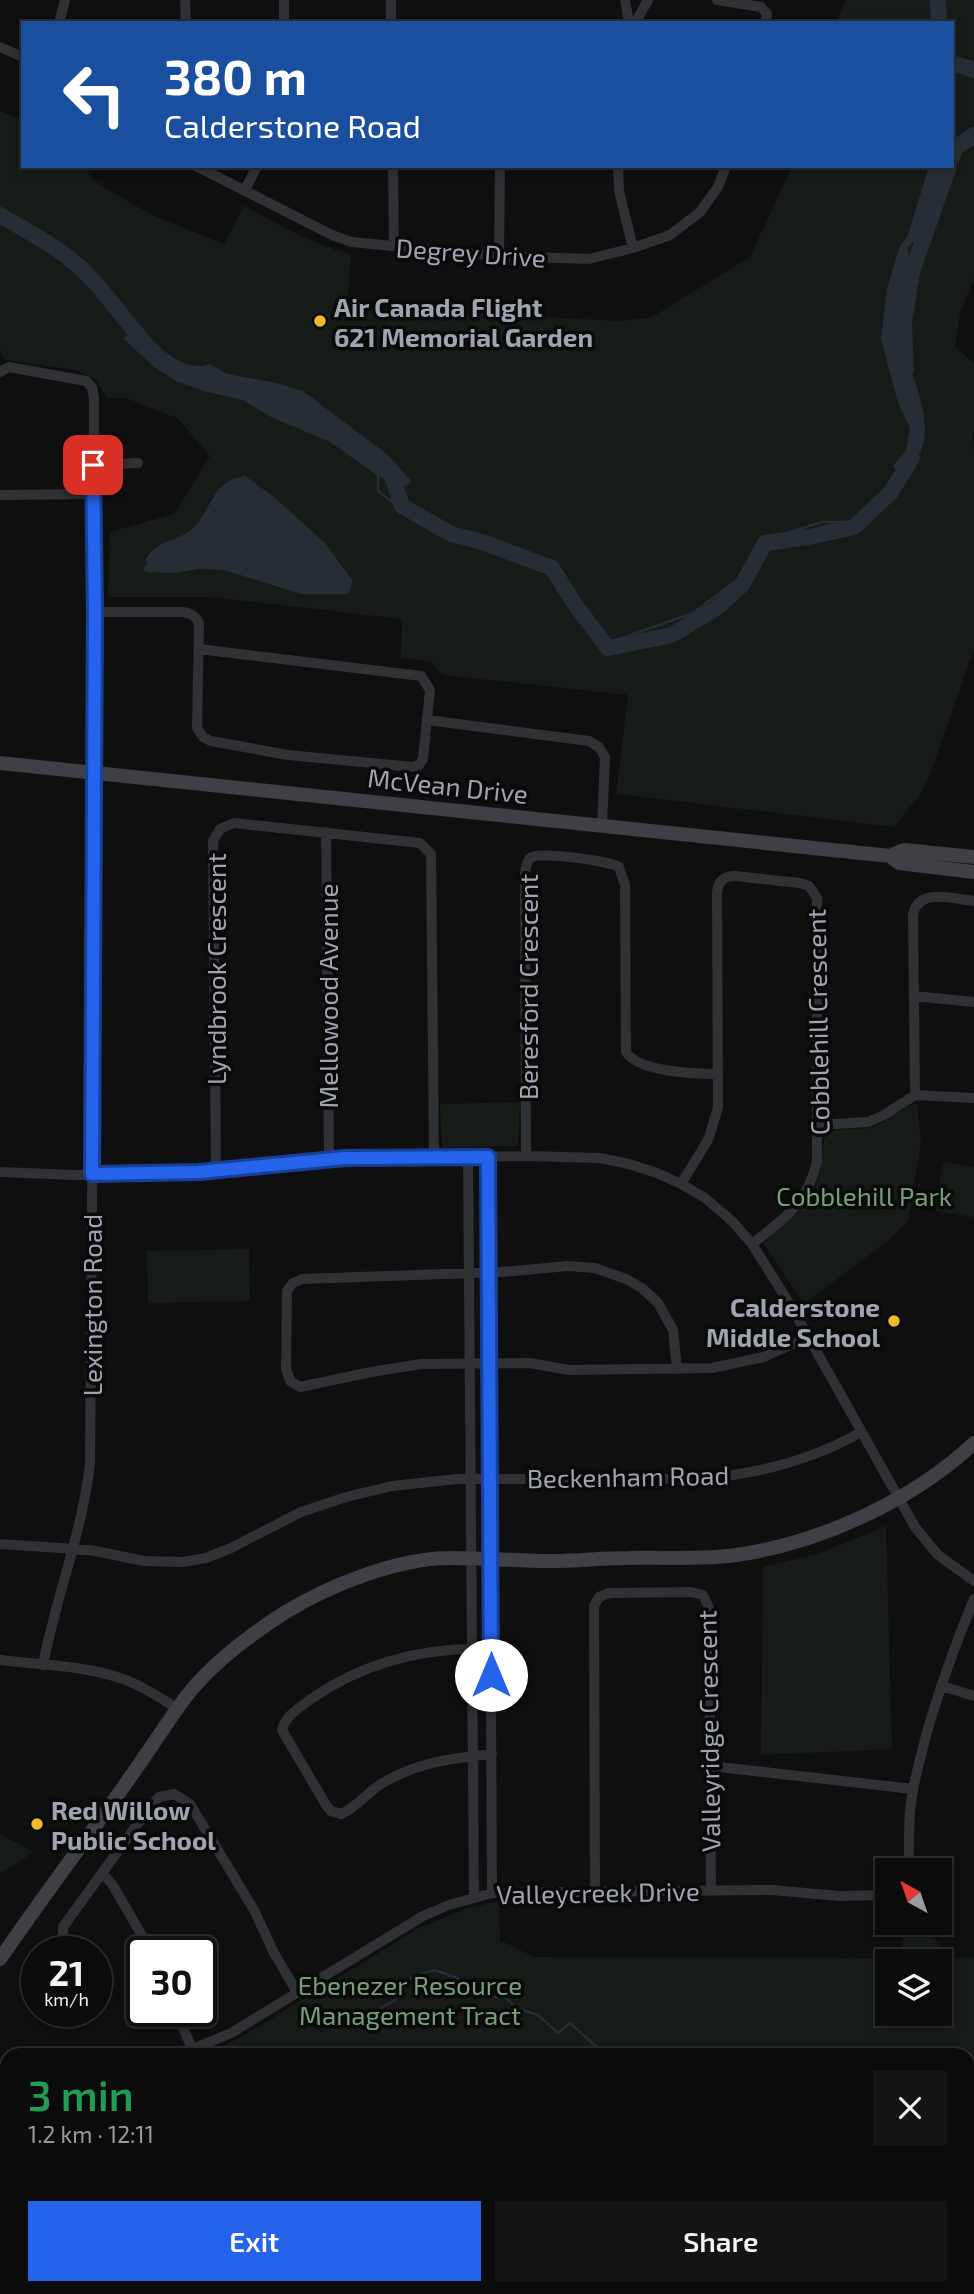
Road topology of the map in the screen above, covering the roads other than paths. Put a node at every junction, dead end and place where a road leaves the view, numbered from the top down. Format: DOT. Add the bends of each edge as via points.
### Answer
graph roads {
  1 [pos="65,0"];
  2 [pos="185,0"];
  3 [pos="284,0"];
  4 [pos="391,0"];
  5 [pos="625,0"];
  6 [pos="631,0"];
  7 [pos="649,0"];
  8 [pos="717,0"];
  9 [pos="60,21"];
  10 [pos="186,21"];
  11 [pos="284,21"];
  12 [pos="391,21"];
  13 [pos="629,21"];
  14 [pos="636,21"];
  15 [pos="765,21"];
  16 [pos="0,47"];
  17 [pos="21,56"];
  18 [pos="200,168"];
  19 [pos="256,168"];
  20 [pos="393,168"];
  21 [pos="500,168"];
  22 [pos="618,168"];
  23 [pos="725,168"];
  24 [pos="245,190"];
  25 [pos="394,246"];
  26 [pos="633,248"];
  27 [pos="499,256"];
  28 [pos="0,372"];
  29 [pos="138,463"];
  30 [pos="93,465"];
  31 [pos="0,495"];
  32 [pos="93,495"];
  33 [pos="95,612"];
  34 [pos="199,649"];
  35 [pos="427,720"];
  36 [pos="0,763"];
  37 [pos="93,772"];
  38 [pos="602,826"];
  39 [pos="326,832"];
  40 [pos="891,856"];
  41 [pos="974,857"];
  42 [pos="974,872"];
  43 [pos="974,901"];
  44 [pos="914,996"];
  45 [pos="974,1002"];
  46 [pos="718,1074"];
  47 [pos="915,1095"];
  48 [pos="974,1098"];
  49 [pos="818,1125"];
  50 [pos="526,1156"];
  51 [pos="434,1157"];
  52 [pos="468,1157"];
  53 [pos="488,1157"];
  54 [pos="329,1159"];
  55 [pos="216,1171"];
  56 [pos="0,1172"];
  57 [pos="92,1174"];
  58 [pos="681,1184"];
  59 [pos="752,1244"];
  60 [pos="470,1273"];
  61 [pos="489,1273"];
  62 [pos="808,1337"];
  63 [pos="470,1363"];
  64 [pos="489,1363"];
  65 [pos="677,1369"];
  66 [pos="861,1432"];
  67 [pos="974,1443"];
  68 [pos="471,1478"];
  69 [pos="490,1478"];
  70 [pos="898,1498"];
  71 [pos="0,1544"];
  72 [pos="73,1549"];
  73 [pos="471,1559"];
  74 [pos="491,1560"];
  75 [pos="974,1581"];
  76 [pos="974,1599"];
  77 [pos="472,1648"];
  78 [pos="491,1649"];
  79 [pos="0,1660"];
  80 [pos="43,1665"];
  81 [pos="942,1686"];
  82 [pos="974,1696"];
  83 [pos="178,1709"];
  84 [pos="492,1754"];
  85 [pos="472,1756"];
  86 [pos="710,1766"];
  87 [pos="913,1789"];
  88 [pos="909,1858"];
  89 [pos="102,1873"];
  90 [pos="711,1890"];
  91 [pos="595,1891"];
  92 [pos="492,1893"];
  93 [pos="875,1895"];
  94 [pos="474,1897"];
  95 [pos="63,1936"];
  96 [pos="142,1936"];
  97 [pos="0,1959"];
  98 [pos="297,1992"];
  99 [pos="183,2027"];
  100 [pos="192,2048"];
  101 [pos="199,2048"];
  1 -- 9 [label="street"];
  2 -- 10 [label="street"];
  3 -- 11 [label="street"];
  4 -- 12 [label="street"];
  5 -- 13 [label="street"];
  6 -- 7 [label="street"];
  7 -- 14 [label="street"];
  8 -- 15 [label="street" via="761,7 767,14"];
  16 -- 17 [label="street"];
  18 -- 24 [label="street, Degrey Drive"];
  19 -- 24 [label="street"];
  20 -- 25 [label="street"];
  21 -- 27 [label="street"];
  22 -- 26 [label="street"];
  23 -- 26 [label="street, Degrey Drive" via="700,212 670,235"];
  24 -- 25 [label="street, Degrey Drive" via="332,235 351,242"];
  25 -- 27 [label="street, Degrey Drive"];
  26 -- 27 [label="street, Degrey Drive" via="589,260"];
  28 -- 30 [label="street, Lexington Road" via="9,367 86,381 92,387"];
  29 -- 30 [label="street"];
  30 -- 32 [label="street, Lexington Road"];
  31 -- 32 [label="street"];
  32 -- 33 [label="street, Lexington Road"];
  33 -- 34 [label="street" via="188,612 199,624"];
  33 -- 37 [label="street, Lexington Road"];
  34 -- 35 [label="street" via="416,673 430,690"];
  34 -- 35 [label="street" via="197,727 211,741 288,755 413,767 423,759"];
  35 -- 38 [label="street" via="589,741 599,747 605,757"];
  36 -- 37 [label="main road, McVean Drive"];
  37 -- 38 [label="main road, McVean Drive"];
  37 -- 57 [label="street, Lexington Road"];
  38 -- 40 [label="main road, McVean Drive"];
  39 -- 51 [label="street, Lyndbrook Crescent" via="420,843 433,858"];
  39 -- 54 [label="street, Mellowood Avenue"];
  39 -- 55 [label="street, Lyndbrook Crescent" via="234,823 226,824 213,841"];
  40 -- 41 [label="main road, McVean Drive" via="904,850"];
  40 -- 42 [label="main road, McVean Drive" via="899,863"];
  43 -- 44 [label="street" via="931,897 915,906"];
  44 -- 45 [label="street"];
  44 -- 47 [label="street"];
  46 -- 49 [label="street, Cobblehill Crescent" via="719,884 735,876 809,886 817,898"];
  46 -- 50 [label="street, Beresford Crescent" via="684,1073 639,1063 626,1052 625,885 619,867 608,862 533,856 525,874"];
  46 -- 58 [label="street, Cobblehill Crescent" via="713,1126"];
  47 -- 48 [label="street"];
  47 -- 49 [label="street" via="868,1122"];
  49 -- 59 [label="street, Cobblehill Crescent" via="817,1161 805,1194 788,1216"];
  50 -- 53 [label="street"];
  50 -- 58 [label="street" via="615,1160"];
  51 -- 52 [label="street"];
  51 -- 54 [label="street"];
  52 -- 53 [label="street"];
  52 -- 60 [label="street"];
  53 -- 61 [label="street"];
  54 -- 55 [label="street"];
  55 -- 57 [label="street"];
  56 -- 57 [label="street"];
  57 -- 72 [label="street, Lexington Road" via="90,1464"];
  58 -- 59 [label="street" via="720,1210"];
  59 -- 62 [label="street"];
  60 -- 61 [label="street"];
  60 -- 63 [label="street"];
  60 -- 63 [label="street" via="293,1283 286,1296 286,1368 294,1385 307,1387 413,1365"];
  61 -- 64 [label="street"];
  61 -- 65 [label="street" via="583,1266 626,1279 649,1293 666,1313"];
  62 -- 65 [label="street" via="747,1362"];
  62 -- 66 [label="street"];
  63 -- 64 [label="street"];
  63 -- 68 [label="street"];
  64 -- 65 [label="street" via="530,1363 569,1370"];
  64 -- 69 [label="street"];
  66 -- 69 [label="street, Beckenham Road" via="789,1464 724,1477"];
  66 -- 70 [label="street"];
  67 -- 70 [label="main road"];
  68 -- 69 [label="street, Beckenham Road"];
  68 -- 72 [label="street, Beckenham Road" via="415,1482 346,1496 195,1560 160,1563"];
  68 -- 73 [label="street"];
  69 -- 74 [label="street"];
  70 -- 74 [label="main road" via="827,1531 737,1555"];
  70 -- 75 [label="street" via="931,1548"];
  71 -- 72 [label="street, Beckenham Road"];
  72 -- 80 [label="street, Lexington Road"];
  73 -- 74 [label="main road"];
  73 -- 77 [label="street"];
  73 -- 83 [label="main road" via="389,1566 310,1599 240,1644"];
  74 -- 78 [label="street"];
  76 -- 81 [label="street"];
  77 -- 78 [label="street"];
  77 -- 85 [label="street"];
  77 -- 85 [label="street" via="414,1654 355,1674 298,1709 282,1730 326,1805 341,1814 405,1771"];
  78 -- 84 [label="street"];
  79 -- 80 [label="street"];
  80 -- 83 [label="street" via="120,1678"];
  81 -- 82 [label="street"];
  81 -- 87 [label="street"];
  83 -- 97 [label="main road"];
  84 -- 85 [label="street"];
  84 -- 92 [label="street"];
  85 -- 94 [label="street"];
  86 -- 87 [label="street"];
  86 -- 90 [label="street, Valleyridge Crescent"];
  86 -- 91 [label="street, Valleyridge Crescent" via="706,1600 691,1592 599,1597 593,1610"];
  87 -- 88 [label="street"];
  89 -- 95 [label="street" via="63,1927"];
  89 -- 96 [label="street"];
  89 -- 98 [label="street" via="159,1797 181,1797 190,1804 254,1910"];
  90 -- 91 [label="street, Valleycreek Drive"];
  90 -- 93 [label="street, Valleycreek Drive"];
  91 -- 92 [label="street, Valleycreek Drive"];
  92 -- 94 [label="street, Valleycreek Drive"];
  94 -- 98 [label="street, Valleycreek Drive" via="423,1916"];
  98 -- 101 [label="street, Valleycreek Drive"];
  99 -- 100 [label="street"];
}
